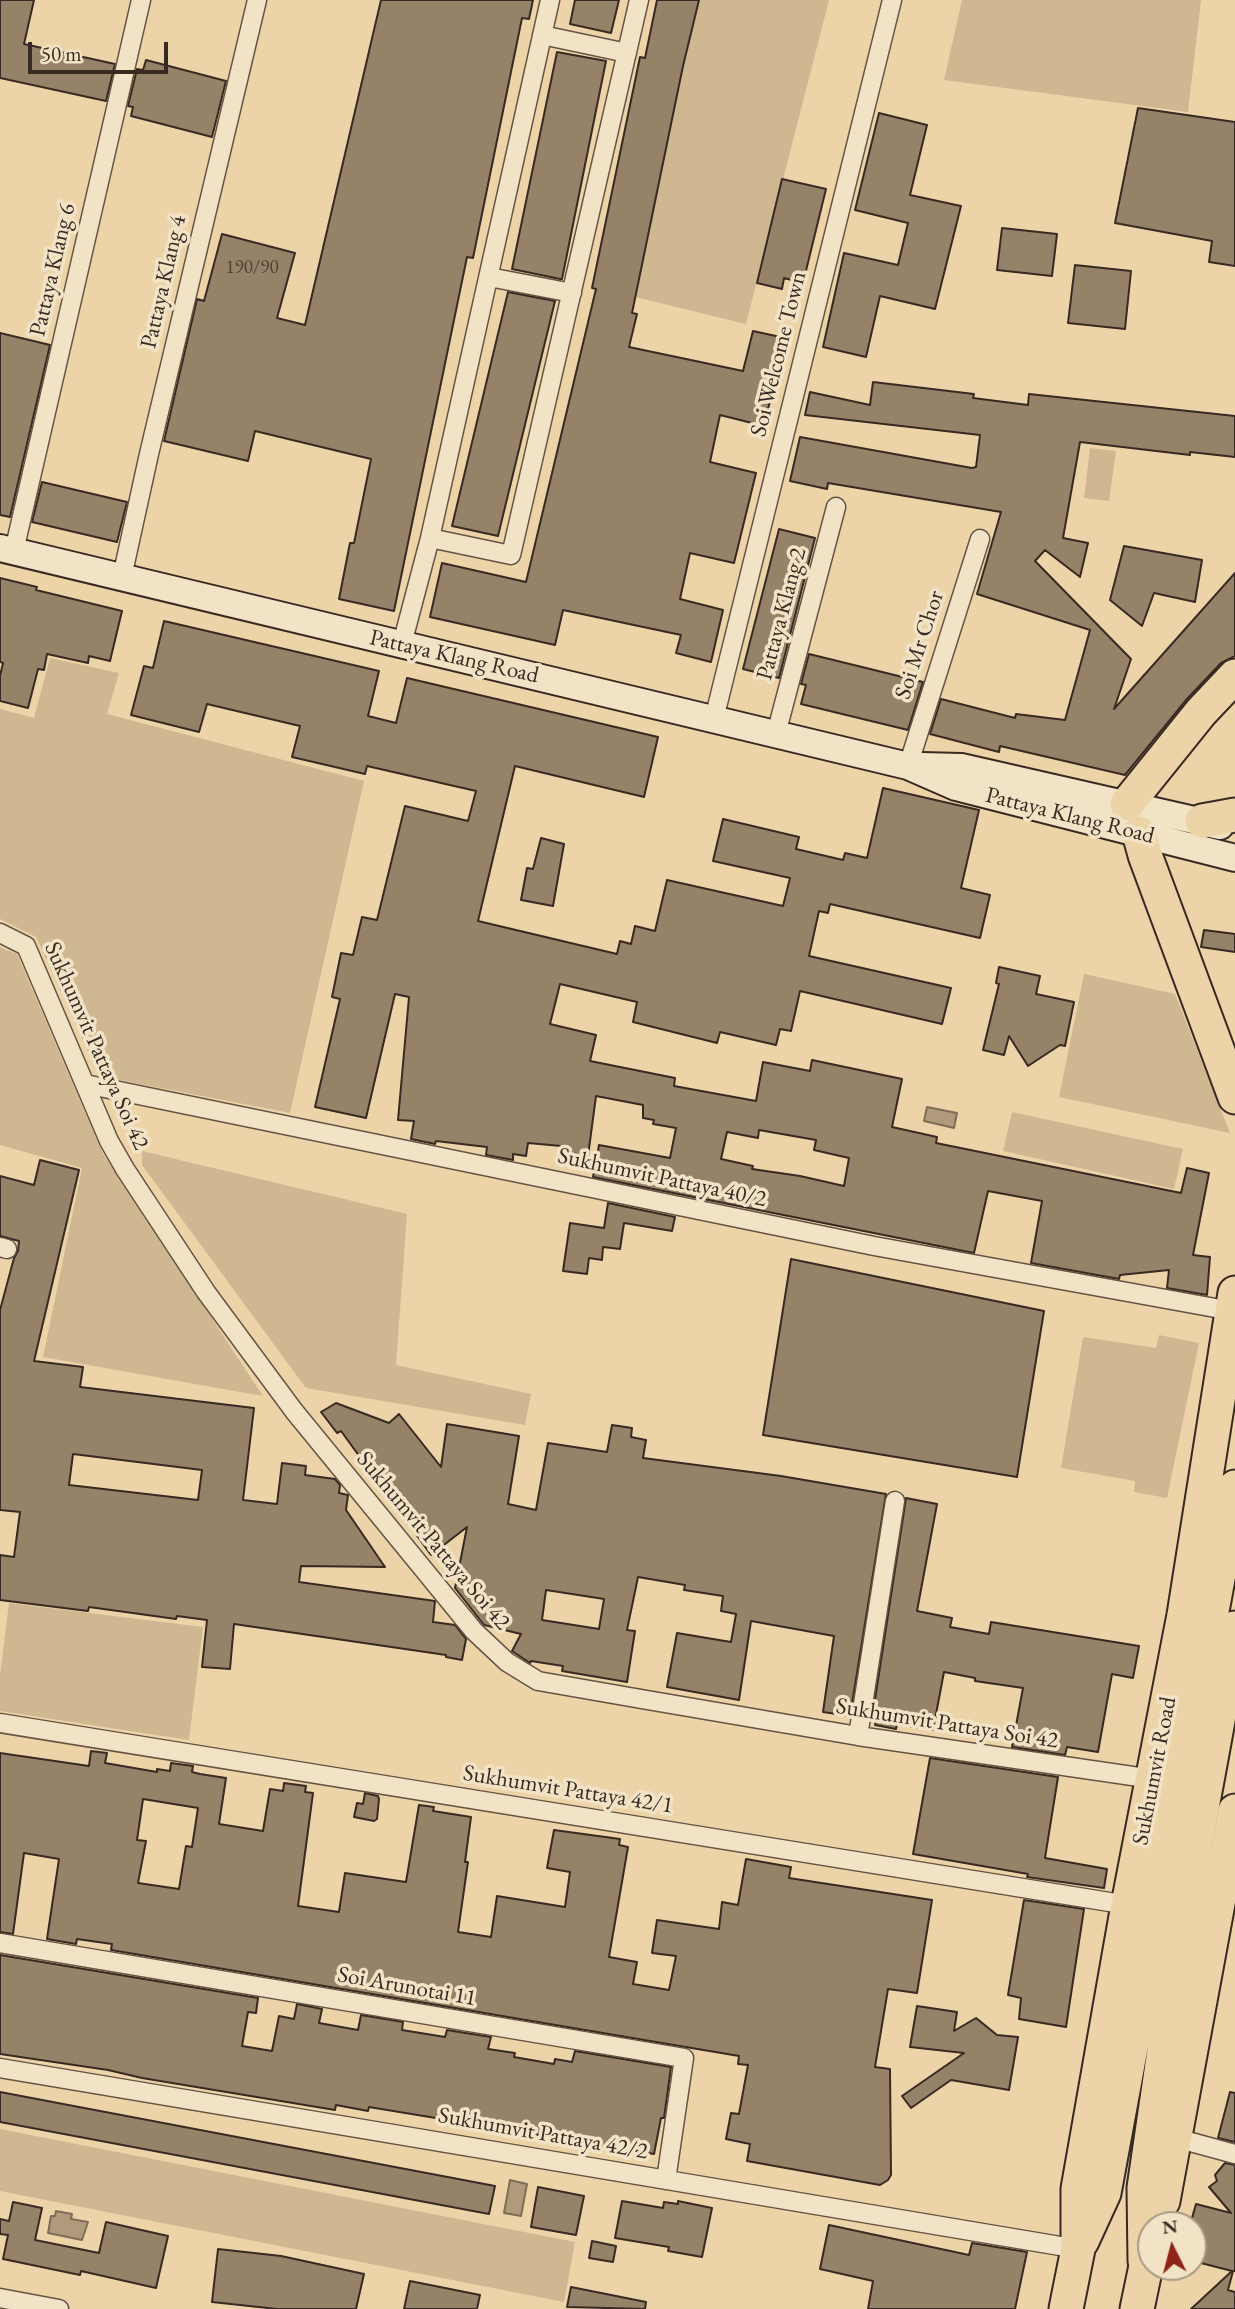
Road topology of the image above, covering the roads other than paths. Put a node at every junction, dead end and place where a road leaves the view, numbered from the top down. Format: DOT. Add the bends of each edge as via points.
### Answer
graph roads {
  1 [pos="141,0"];
  2 [pos="257,0"];
  3 [pos="550,0"];
  4 [pos="639,0"];
  5 [pos="892,0"];
  6 [pos="542,35"];
  7 [pos="627,53"];
  8 [pos="489,277"];
  9 [pos="572,293"];
  10 [pos="835,507"];
  11 [pos="430,538"];
  12 [pos="980,539"];
  13 [pos="7,549"];
  14 [pos="122,577"];
  15 [pos="402,644"];
  16 [pos="1235,676"];
  17 [pos="714,719"];
  18 [pos="776,734"];
  19 [pos="908,766"];
  20 [pos="1235,815"];
  21 [pos="1133,819"];
  22 [pos="1202,821"];
  23 [pos="1235,829"];
  24 [pos="1235,858"];
  25 [pos="0,933"];
  26 [pos="85,1084"];
  27 [pos="1235,1097"];
  28 [pos="1233,1302"];
  29 [pos="1235,1487"];
  30 [pos="895,1501"];
  31 [pos="1235,1628"];
  32 [pos="0,1723"];
  33 [pos="858,1736"];
  34 [pos="1153,1779"];
  35 [pos="1235,1811"];
  36 [pos="1230,1867"];
  37 [pos="1128,1905"];
  38 [pos="0,1943"];
  39 [pos="0,2068"];
  40 [pos="1176,2138"];
  41 [pos="1235,2154"];
  42 [pos="666,2180"];
  43 [pos="1145,2211"];
  44 [pos="1160,2211"];
  45 [pos="1078,2249"];
  46 [pos="1142,2281"];
  47 [pos="0,2298"];
  48 [pos="60,2309"];
  49 [pos="1066,2309"];
  50 [pos="1137,2309"];
  1 -- 13 [label="street, Pattaya Klang 6"];
  2 -- 14 [label="street, Pattaya Klang 4"];
  3 -- 6 [label="street"];
  4 -- 7 [label="street"];
  5 -- 17 [label="street, Soi Welcome Town"];
  6 -- 7 [label="street"];
  6 -- 8 [label="street"];
  7 -- 9 [label="street"];
  8 -- 9 [label="street"];
  8 -- 11 [label="street"];
  9 -- 11 [label="street" via="511,555"];
  10 -- 18 [label="street, Pattaya Klang 2"];
  11 -- 15 [label="street"];
  12 -- 19 [label="street, Soi Mr Chor"];
  13 -- 14 [label="main road, Pattaya Klang Road"];
  14 -- 15 [label="main road, Pattaya Klang Road"];
  15 -- 17 [label="main road, Pattaya Klang Road"];
  16 -- 21 [label="highway" via="1201,712"];
  17 -- 18 [label="main road, Pattaya Klang Road"];
  18 -- 19 [label="main road, Pattaya Klang Road"];
  19 -- 21 [label="main road, Pattaya Klang Road" via="956,787"];
  20 -- 22 [label="highway"];
  21 -- 22 [label="main road, Pattaya Klang Road"];
  21 -- 24 [label="main road, Pattaya Klang Road"];
  21 -- 27 [label="highway"];
  22 -- 23 [label="main road, Pattaya Klang Road"];
  25 -- 26 [label="street, Sukhumvit Pattaya Soi 42" via="26,946"];
  26 -- 28 [label="street, Sukhumvit Pattaya 40/2" via="874,1246"];
  26 -- 33 [label="street, Sukhumvit Pattaya Soi 42" via="125,1169 206,1292 302,1422 499,1656 538,1681"];
  28 -- 34 [label="highway, Sukhumvit Road"];
  29 -- 45 [label="highway, Sukhumvit Road" via="1104,2193"];
  30 -- 33 [label="street"];
  31 -- 43 [label="highway" via="1190,1873 1144,2188"];
  32 -- 37 [label="street, Sukhumvit Pattaya 42/1"];
  33 -- 34 [label="street, Sukhumvit Pattaya Soi 42"];
  34 -- 37 [label="highway, Sukhumvit Road"];
  35 -- 36 [label="highway"];
  36 -- 40 [label="highway"];
  37 -- 45 [label="highway, Sukhumvit Road" via="1078,2189"];
  38 -- 42 [label="street, Soi Arunotai 11" via="684,2058"];
  39 -- 42 [label="street, Sukhumvit Pattaya 42/2"];
  40 -- 41 [label="street"];
  40 -- 44 [label="highway"];
  42 -- 45 [label="street, Sukhumvit Pattaya 42/2"];
  45 -- 49 [label="highway, Sukhumvit Road"];
  46 -- 50 [label="highway"];
  47 -- 48 [label="street"];
}
